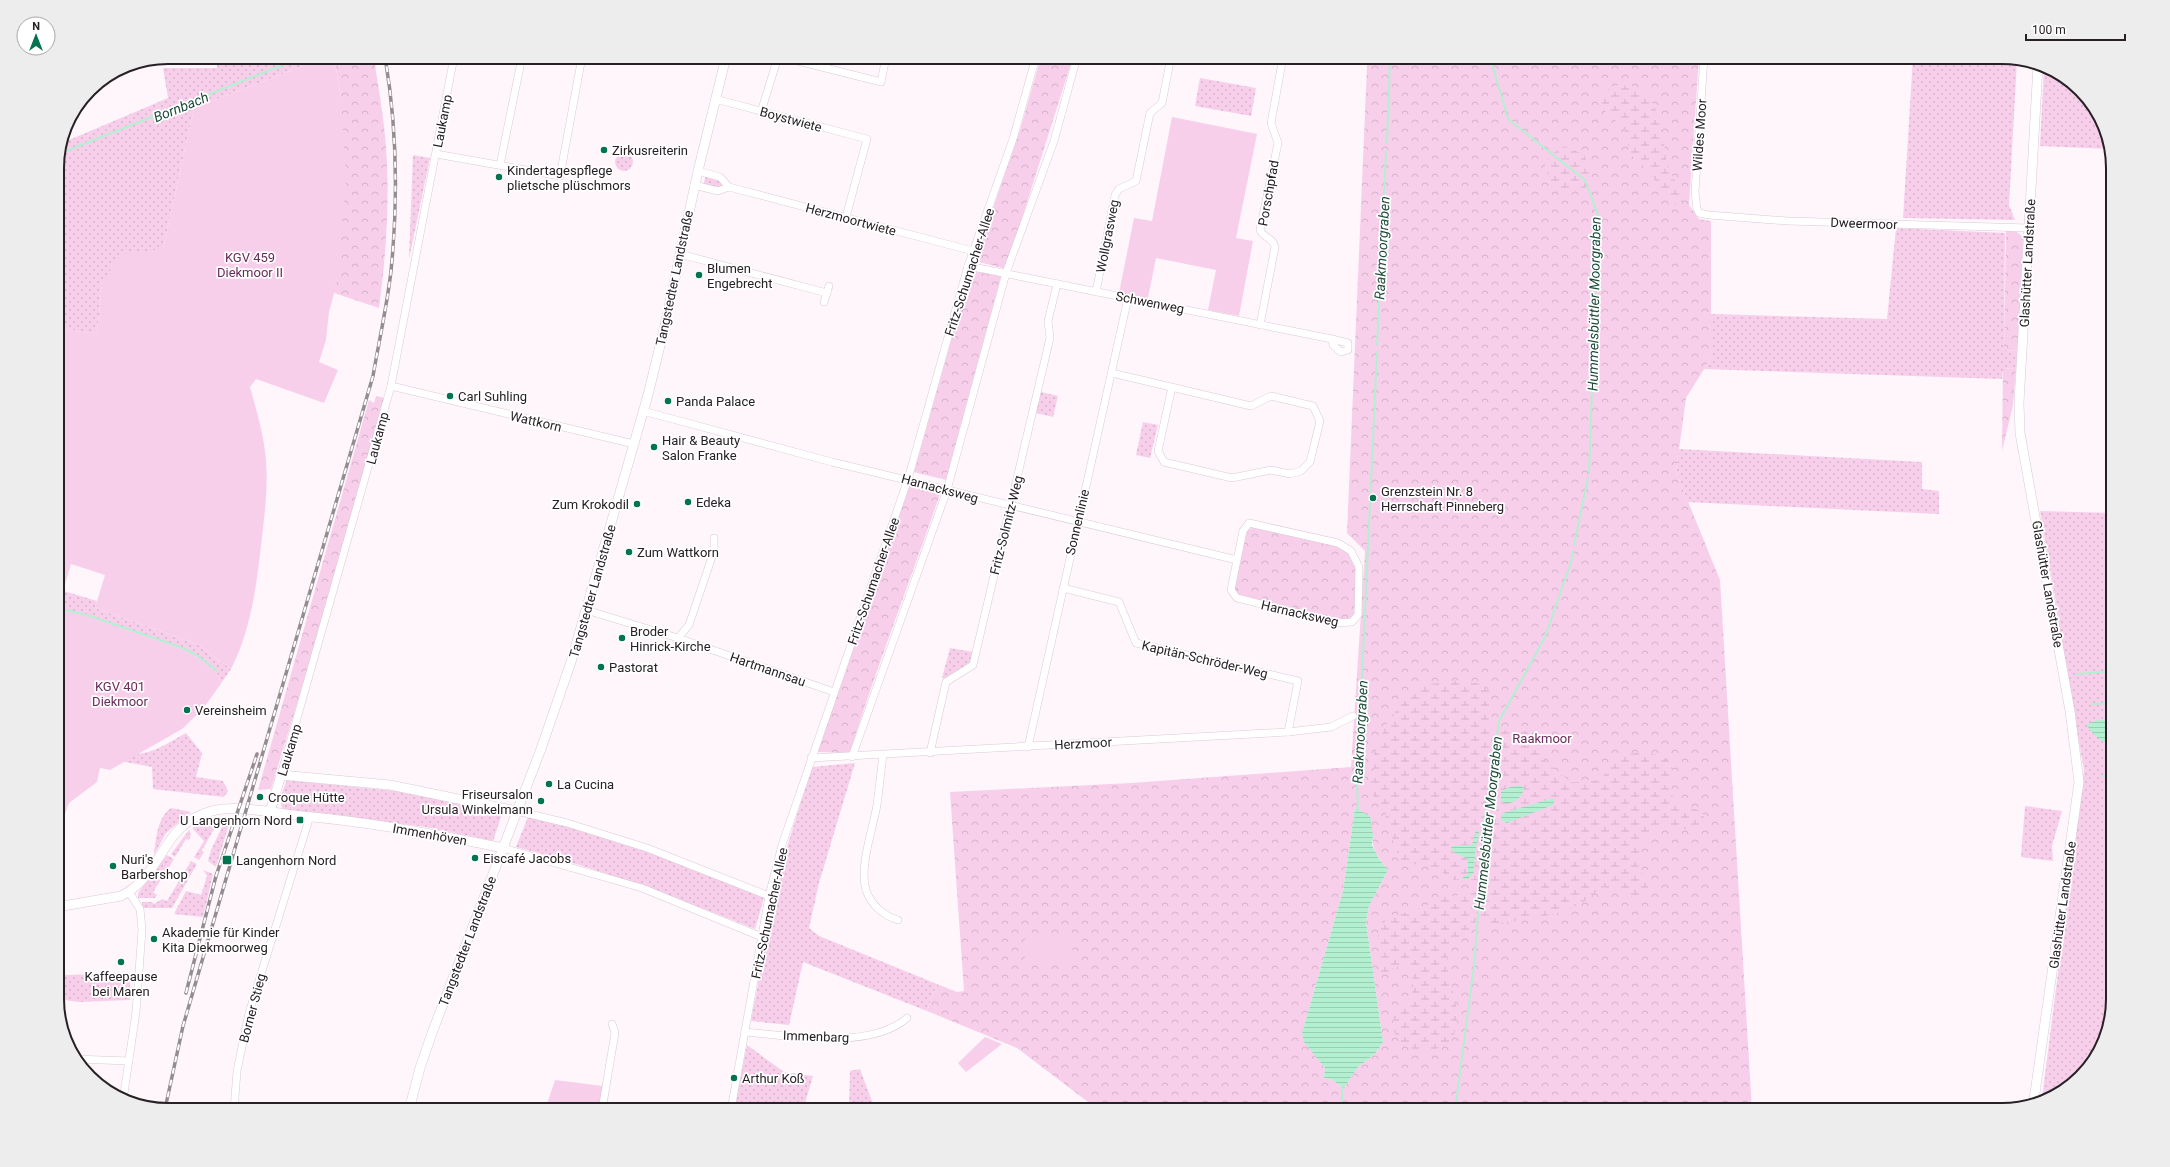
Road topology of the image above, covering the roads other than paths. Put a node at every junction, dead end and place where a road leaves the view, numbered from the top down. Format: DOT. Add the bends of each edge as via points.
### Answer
graph roads {
  1 [pos="453,64"];
  2 [pos="521,64"];
  3 [pos="581,64"];
  4 [pos="724,64"];
  5 [pos="776,64"];
  6 [pos="810,64"];
  7 [pos="885,64"];
  8 [pos="1034,64"];
  9 [pos="1075,64"];
  10 [pos="1170,64"];
  11 [pos="1282,64"];
  12 [pos="1704,64"];
  13 [pos="2038,71"];
  14 [pos="715,99"];
  15 [pos="761,112"];
  16 [pos="436,154"];
  17 [pos="500,165"];
  18 [pos="698,171"];
  19 [pos="694,185"];
  20 [pos="729,187"];
  21 [pos="1699,213"];
  22 [pos="846,217"];
  23 [pos="2029,228"];
  24 [pos="974,251"];
  25 [pos="680,254"];
  26 [pos="968,266"];
  27 [pos="1006,273"];
  28 [pos="1057,284"];
  29 [pos="1096,292"];
  30 [pos="1128,298"];
  31 [pos="824,302"];
  32 [pos="1260,325"];
  33 [pos="1332,339"];
  34 [pos="1112,373"];
  35 [pos="391,386"];
  36 [pos="1172,387"];
  37 [pos="643,411"];
  38 [pos="634,444"];
  39 [pos="908,479"];
  40 [pos="947,490"];
  41 [pos="1009,506"];
  42 [pos="1077,522"];
  43 [pos="714,538"];
  44 [pos="1237,560"];
  45 [pos="1063,588"];
  46 [pos="586,610"];
  47 [pos="678,638"];
  48 [pos="834,692"];
  49 [pos="1353,716"];
  50 [pos="1288,732"];
  51 [pos="1028,746"];
  52 [pos="930,753"];
  53 [pos="883,755"];
  54 [pos="852,756"];
  55 [pos="811,758"];
  56 [pos="281,775"];
  57 [pos="517,811"];
  58 [pos="270,812"];
  59 [pos="310,816"];
  60 [pos="503,848"];
  61 [pos="129,892"];
  62 [pos="769,896"];
  63 [pos="64,907"];
  64 [pos="898,920"];
  65 [pos="762,937"];
  66 [pos="907,1018"];
  67 [pos="612,1024"];
  68 [pos="745,1032"];
  69 [pos="84,1059"];
  70 [pos="129,1061"];
  71 [pos="124,1093"];
  72 [pos="2034,1097"];
  73 [pos="235,1103"];
  74 [pos="411,1103"];
  75 [pos="603,1103"];
  76 [pos="732,1103"];
  1 -- 16 [label="street, Laukamp"];
  2 -- 17 [label="street"];
  3 -- 17 [label="street" via="560,176"];
  4 -- 14 [label="street, Tangstedter Landstraße"];
  5 -- 15 [label="street"];
  6 -- 7 [label="street" via="881,82"];
  8 -- 24 [label="street, Fritz-Schumacher-Allee" via="1013,139"];
  9 -- 27 [label="street" via="1043,173"];
  10 -- 29 [label="street, Wollgrasweg" via="1162,103 1150,113 1136,181 1119,188 1115,195"];
  11 -- 32 [label="street, Porschpfad" via="1271,123 1278,143 1260,230 1272,240 1275,247"];
  12 -- 21 [label="street, Wildes Moor" via="1696,192"];
  13 -- 23 [label="street, Glashütter Landstraße"];
  14 -- 15 [label="street, Boystwiete"];
  14 -- 18 [label="street, Tangstedter Landstraße"];
  15 -- 22 [label="street, Boystwiete" via="867,139"];
  16 -- 17 [label="street"];
  16 -- 35 [label="street, Laukamp"];
  18 -- 19 [label="street, Tangstedter Landstraße"];
  18 -- 20 [label="street, Herzmoortwiete" via="720,176"];
  19 -- 20 [label="street, Herzmoortwiete" via="718,191"];
  19 -- 25 [label="street, Tangstedter Landstraße"];
  20 -- 22 [label="street, Herzmoortwiete"];
  21 -- 23 [label="street, Dweermoor" via="1788,221"];
  22 -- 24 [label="street, Herzmoortwiete"];
  23 -- 72 [label="street, Glashütter Landstraße" via="2019,403 2020,433 2079,766 2079,782"];
  24 -- 26 [label="street, Fritz-Schumacher-Allee"];
  25 -- 31 [label="street" via="828,289"];
  25 -- 37 [label="street, Tangstedter Landstraße"];
  26 -- 27 [label="street, Schwenweg"];
  26 -- 39 [label="street, Fritz-Schumacher-Allee"];
  27 -- 28 [label="street, Schwenweg"];
  27 -- 40 [label="street"];
  28 -- 29 [label="street, Schwenweg"];
  28 -- 41 [label="street, Fritz-Solmitz-Weg" via="1048,321 1050,338 1018,479"];
  29 -- 30 [label="street, Schwenweg"];
  30 -- 32 [label="street, Schwenweg"];
  30 -- 34 [label="street, Sonnenlinie"];
  32 -- 33 [label="street, Schwenweg"];
  34 -- 36 [label="street"];
  34 -- 42 [label="street, Sonnenlinie"];
  35 -- 38 [label="street, Wattkorn"];
  35 -- 56 [label="street, Laukamp"];
  36 -- 36 [label="street" via="1251,406 1271,396 1313,406 1320,421 1310,462 1301,471 1290,474 1271,470 1232,478 1164,462 1158,451"];
  37 -- 38 [label="street, Tangstedter Landstraße"];
  37 -- 39 [label="street, Harnacksweg" via="832,462"];
  38 -- 46 [label="street, Tangstedter Landstraße"];
  39 -- 40 [label="street, Harnacksweg"];
  39 -- 48 [label="street, Fritz-Schumacher-Allee"];
  40 -- 41 [label="street, Harnacksweg"];
  40 -- 54 [label="street"];
  41 -- 42 [label="street, Harnacksweg"];
  41 -- 52 [label="street, Fritz-Solmitz-Weg" via="973,665 946,682"];
  42 -- 44 [label="street, Harnacksweg"];
  42 -- 45 [label="street, Sonnenlinie"];
  43 -- 47 [label="street" via="714,551 689,625"];
  44 -- 44 [label="street, Harnacksweg" via="1232,590 1237,598 1337,623 1348,623 1358,615 1359,567 1351,551 1338,544 1249,524 1244,527"];
  45 -- 50 [label="street, Kapitän-Schröder-Weg" via="1119,602 1136,643 1298,681"];
  45 -- 51 [label="street, Sonnenlinie"];
  46 -- 47 [label="street, Hartmannsau"];
  46 -- 57 [label="street, Tangstedter Landstraße" via="550,725"];
  47 -- 48 [label="street, Hartmannsau"];
  48 -- 55 [label="street, Fritz-Schumacher-Allee"];
  49 -- 50 [label="street, Herzmoor" via="1331,727"];
  50 -- 51 [label="street, Herzmoor"];
  51 -- 52 [label="street, Herzmoor"];
  52 -- 53 [label="street, Herzmoor"];
  53 -- 54 [label="street, Herzmoor"];
  53 -- 64 [label="street" via="864,874 866,890 876,907 887,917"];
  54 -- 55 [label="street, Herzmoor"];
  55 -- 62 [label="street, Fritz-Schumacher-Allee" via="782,845"];
  56 -- 57 [label="street" via="390,785"];
  56 -- 58 [label="street, Laukamp"];
  57 -- 60 [label="street, Tangstedter Landstraße"];
  57 -- 62 [label="street" via="568,823 647,848"];
  58 -- 59 [label="street, Immenhöven"];
  58 -- 61 [label="street, Immenhöven" via="227,809 206,813 186,823 174,836 150,873"];
  59 -- 60 [label="street, Immenhöven" via="435,834"];
  59 -- 73 [label="street, Borner Stieg" via="249,1013 238,1065"];
  60 -- 65 [label="street, Immenhöven" via="642,888"];
  60 -- 74 [label="street, Tangstedter Landstraße" via="432,1033"];
  61 -- 63 [label="street"];
  61 -- 70 [label="street" via="140,910 142,930 136,1012"];
  62 -- 65 [label="street, Fritz-Schumacher-Allee"];
  65 -- 68 [label="street, Fritz-Schumacher-Allee"];
  66 -- 68 [label="street, Immenbarg" via="900,1024 845,1039"];
  67 -- 75 [label="street" via="615,1032"];
  68 -- 76 [label="street, Fritz-Schumacher-Allee"];
  69 -- 70 [label="street"];
  70 -- 71 [label="street"];
}
